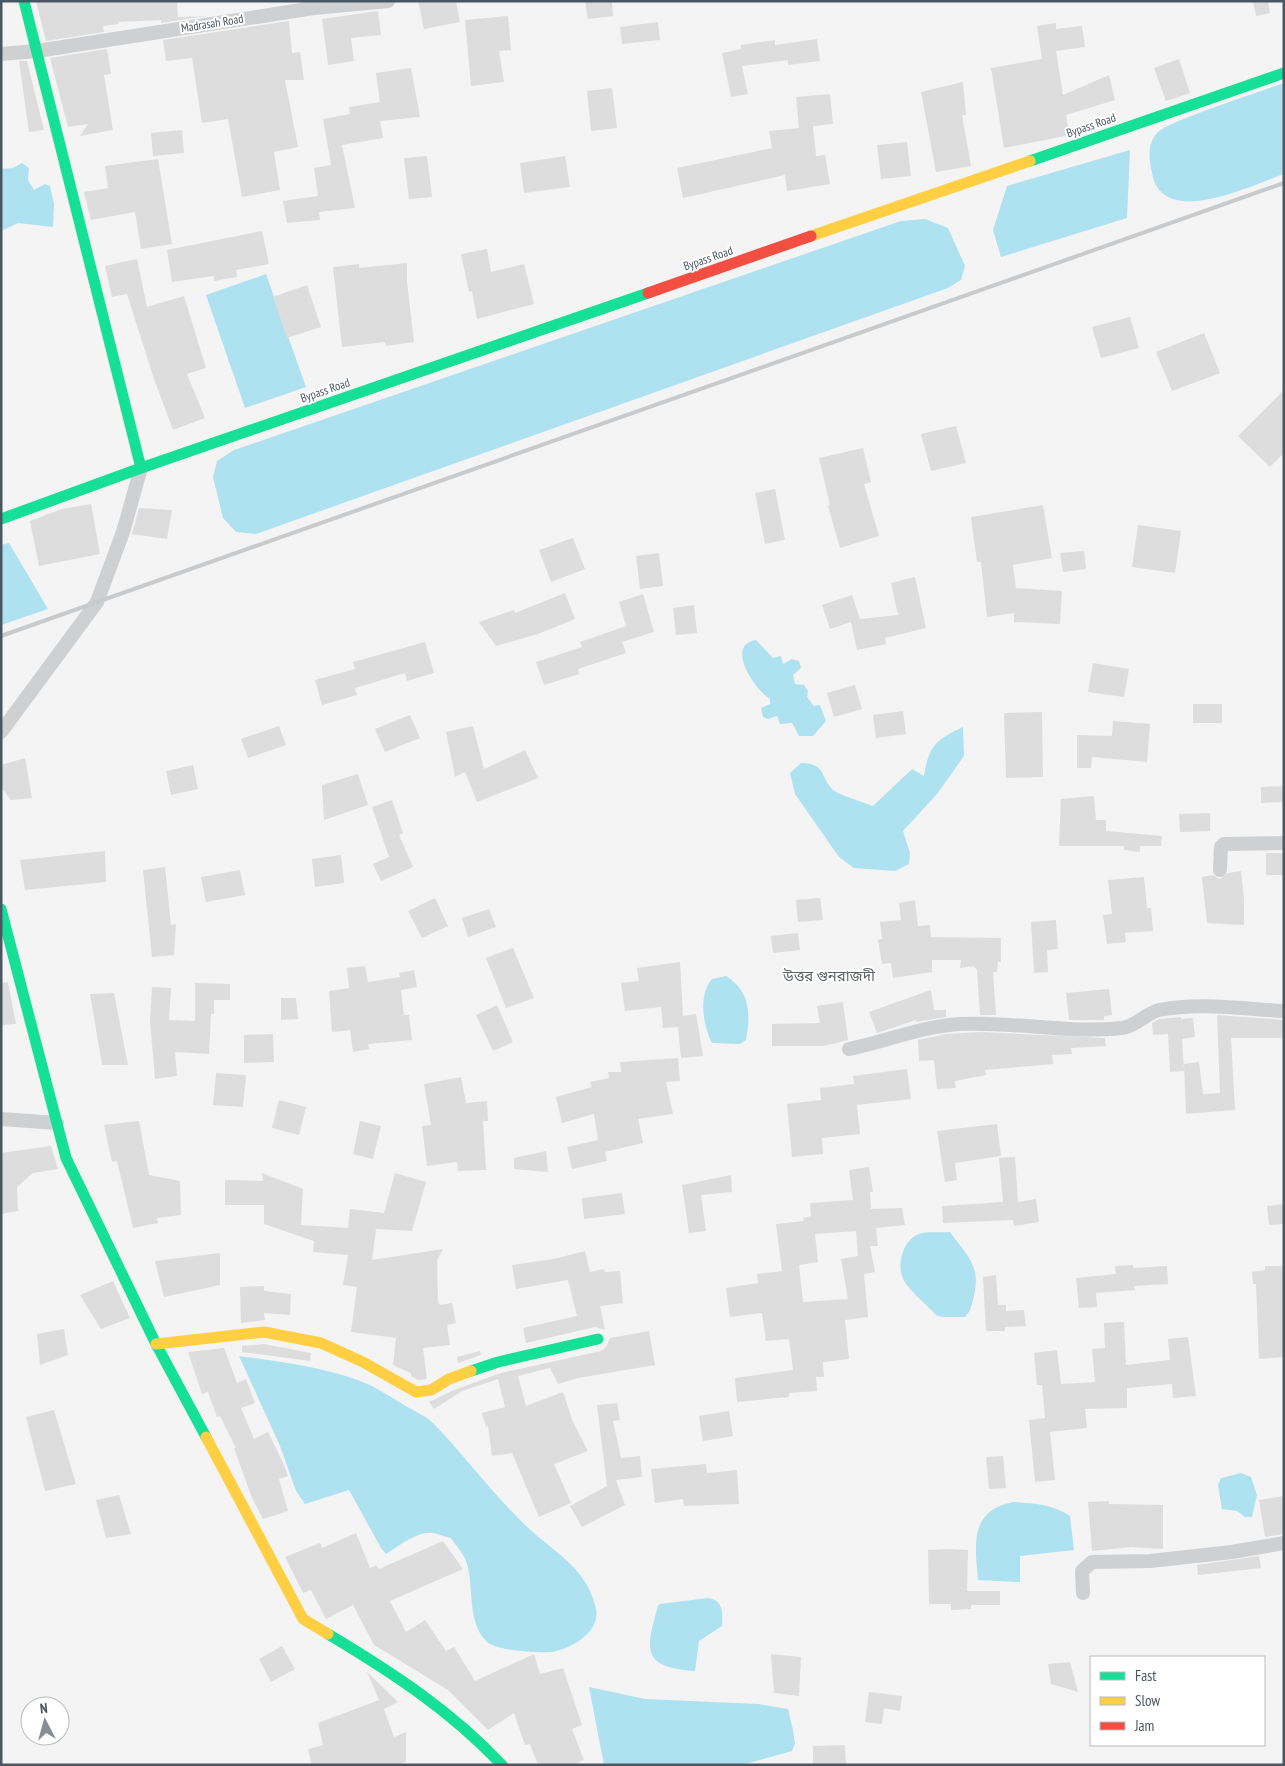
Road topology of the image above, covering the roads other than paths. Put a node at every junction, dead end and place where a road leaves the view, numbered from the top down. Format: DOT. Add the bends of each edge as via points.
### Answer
graph roads {
  1 [pos="24,1"];
  2 [pos="388,1"];
  3 [pos="36,50"];
  4 [pos="1,54"];
  5 [pos="1284,73"];
  6 [pos="141,468"];
  7 [pos="1,519"];
  8 [pos="1,732"];
  9 [pos="1284,843"];
  10 [pos="1220,870"];
  11 [pos="1,909"];
  12 [pos="1284,1012"];
  13 [pos="849,1049"];
  14 [pos="1,1119"];
  15 [pos="57,1123"];
  16 [pos="598,1339"];
  17 [pos="156,1344"];
  18 [pos="1284,1543"];
  19 [pos="1083,1593"];
  20 [pos="502,1765"];
  1 -- 3 [label="street"];
  2 -- 3 [label="street, Madrasah Road" via="314,8"];
  3 -- 4 [label="street, Madrasah Road"];
  3 -- 6 [label="street"];
  5 -- 6 [label="street, Bypass Road"];
  6 -- 7 [label="street, Bypass Road"];
  6 -- 8 [label="street" via="123,532 97,602"];
  9 -- 10 [label="street" via="1224,844 1221,847"];
  11 -- 15 [label="street"];
  12 -- 13 [label="street" via="1184,1006 1156,1010 1124,1028 1066,1030 1009,1024 961,1024 908,1032 886,1041"];
  14 -- 15 [label="street"];
  15 -- 17 [label="street" via="66,1158"];
  16 -- 17 [label="street" via="498,1362 449,1379 431,1390 416,1392 364,1362 321,1343 264,1332"];
  17 -- 20 [label="street" via="303,1619 394,1674 472,1733"];
  18 -- 19 [label="street" via="1150,1561 1092,1562 1082,1571"];
}
